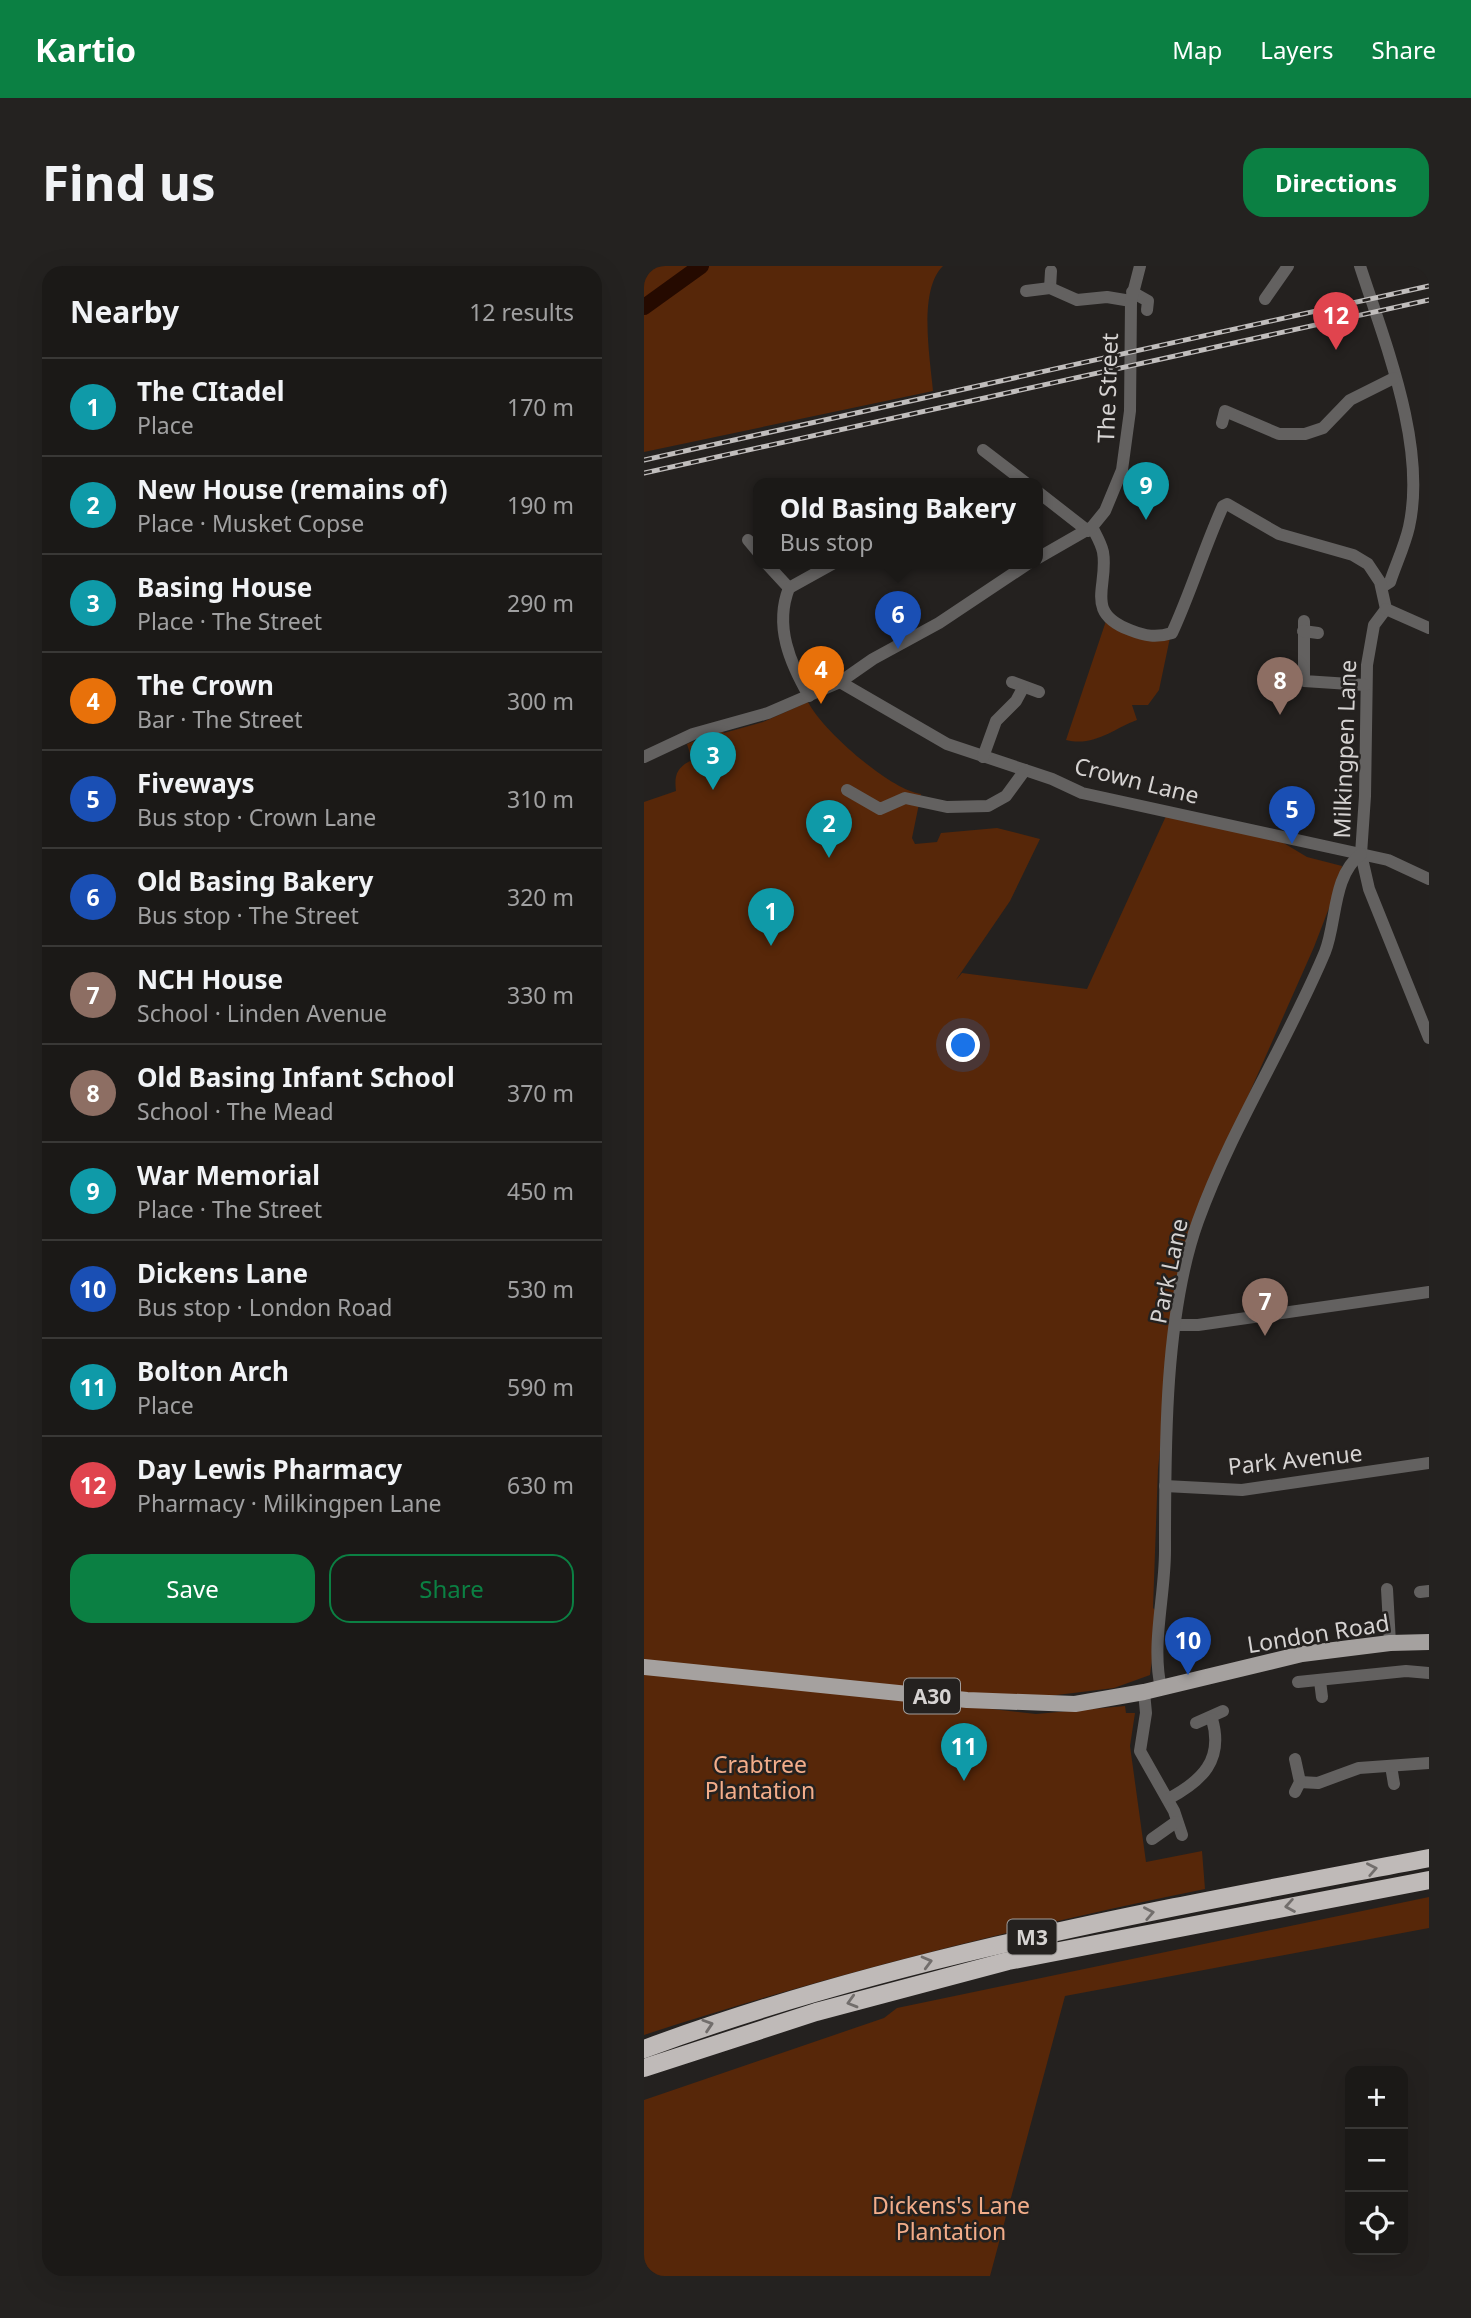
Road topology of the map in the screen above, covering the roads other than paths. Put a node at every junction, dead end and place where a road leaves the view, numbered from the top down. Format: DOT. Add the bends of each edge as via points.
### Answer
graph roads {
  1 [pos="1140,266"];
  2 [pos="1288,266"];
  3 [pos="1360,266"];
  4 [pos="1051,271"];
  5 [pos="1050,288"];
  6 [pos="1026,291"];
  7 [pos="1131,296"];
  8 [pos="1265,299"];
  9 [pos="1147,310"];
  10 [pos="1394,378"];
  11 [pos="1222,423"];
  12 [pos="984,450"];
  13 [pos="1020,478"];
  14 [pos="1043,496"];
  15 [pos="1090,529"];
  16 [pos="748,540"];
  17 [pos="753,546"];
  18 [pos="1043,555"];
  19 [pos="772,569"];
  20 [pos="823,569"];
  21 [pos="1020,569"];
  22 [pos="1382,587"];
  23 [pos="789,588"];
  24 [pos="1386,609"];
  25 [pos="1429,628"];
  26 [pos="1318,633"];
  27 [pos="840,682"];
  28 [pos="1365,685"];
  29 [pos="1039,692"];
  30 [pos="809,696"];
  31 [pos="644,757"];
  32 [pos="983,757"];
  33 [pos="1025,771"];
  34 [pos="847,790"];
  35 [pos="1360,854"];
  36 [pos="1429,879"];
  37 [pos="1429,1038"];
  38 [pos="1429,1292"];
  39 [pos="1177,1325"];
  40 [pos="1429,1464"];
  41 [pos="1165,1486"];
  42 [pos="1387,1589"];
  43 [pos="1429,1642"];
  44 [pos="1390,1643"];
  45 [pos="644,1667"];
  46 [pos="1429,1673"];
  47 [pos="1321,1681"];
  48 [pos="1298,1682"];
  49 [pos="1153,1690"];
  50 [pos="1322,1697"];
  51 [pos="1196,1723"];
  52 [pos="1295,1759"];
  53 [pos="1429,1763"];
  54 [pos="1391,1766"];
  55 [pos="1394,1784"];
  56 [pos="1168,1799"];
  57 [pos="1177,1822"];
  58 [pos="1182,1835"];
  59 [pos="1152,1839"];
  60 [pos="1429,1858"];
  61 [pos="1429,1880"];
  62 [pos="644,2049"];
  63 [pos="644,2068"];
  1 -- 7 [label="street, The Street"];
  2 -- 8 [label="street"];
  3 -- 10 [label="street"];
  4 -- 5 [label="street"];
  5 -- 6 [label="street"];
  5 -- 7 [label="street" via="1077,300"];
  7 -- 9 [label="street" via="1148,301"];
  7 -- 15 [label="street, The Street" via="1126,455 1105,511"];
  10 -- 11 [label="street" via="1350,400 1323,428 1305,434 1279,434 1225,411"];
  10 -- 22 [label="street" via="1412,444 1413,484 1409,527 1390,582"];
  12 -- 13 [label="street"];
  14 -- 15 [label="street"];
  15 -- 18 [label="street"];
  15 -- 22 [label="street" via="1103,553 1102,608 1107,617 1144,635 1172,633 1200,556 1227,504 1279,534 1359,558 1376,572"];
  16 -- 17 [label="street"];
  19 -- 23 [label="street"];
  20 -- 23 [label="street"];
  21 -- 27 [label="street"];
  22 -- 24 [label="street"];
  23 -- 30 [label="street" via="782,612 783,633"];
  24 -- 25 [label="street"];
  24 -- 28 [label="street, Milkingpen Lane" via="1374,625"];
  26 -- 28 [label="street" via="1303,626 1304,681"];
  27 -- 30 [label="street"];
  27 -- 32 [label="street, Crown Lane" via="920,731"];
  28 -- 35 [label="street, Milkingpen Lane"];
  29 -- 32 [label="street" via="1017,685 1016,702 996,721"];
  30 -- 31 [label="street" via="693,734"];
  32 -- 33 [label="street, Crown Lane"];
  33 -- 34 [label="street" via="998,803 977,807 947,807 905,798 880,809"];
  33 -- 35 [label="street, Crown Lane" via="1082,793"];
  35 -- 36 [label="street, Crown Lane" via="1388,860"];
  35 -- 37 [label="street" via="1369,889"];
  35 -- 39 [label="street, Park Lane" via="1343,882 1326,950 1236,1133 1198,1222"];
  38 -- 39 [label="street"];
  39 -- 41 [label="street, Park Lane"];
  40 -- 41 [label="street, Park Avenue" via="1242,1490"];
  41 -- 49 [label="street, Park Lane" via="1165,1581"];
  42 -- 44 [label="street"];
  43 -- 44 [label="main road, London Road / A30"];
  44 -- 49 [label="main road, London Road / A30" via="1302,1654"];
  45 -- 49 [label="main road, London Road / A30" via="1025,1704 1090,1703"];
  46 -- 47 [label="street" via="1406,1671"];
  47 -- 48 [label="street"];
  47 -- 50 [label="street"];
  49 -- 56 [label="street, Park Lane" via="1140,1751"];
  51 -- 56 [label="street" via="1218,1715 1216,1742 1204,1776"];
  52 -- 54 [label="street" via="1298,1787 1359,1768"];
  53 -- 54 [label="street"];
  54 -- 55 [label="street"];
  56 -- 57 [label="street, Park Lane"];
  57 -- 58 [label="street, Park Lane"];
  57 -- 59 [label="street"];
  62 -- 60 [label="highway, M3, one-way" via="836,1986 983,1947"];
  61 -- 63 [label="highway, M3, one-way" via="1008,1962 816,2012"];
}
